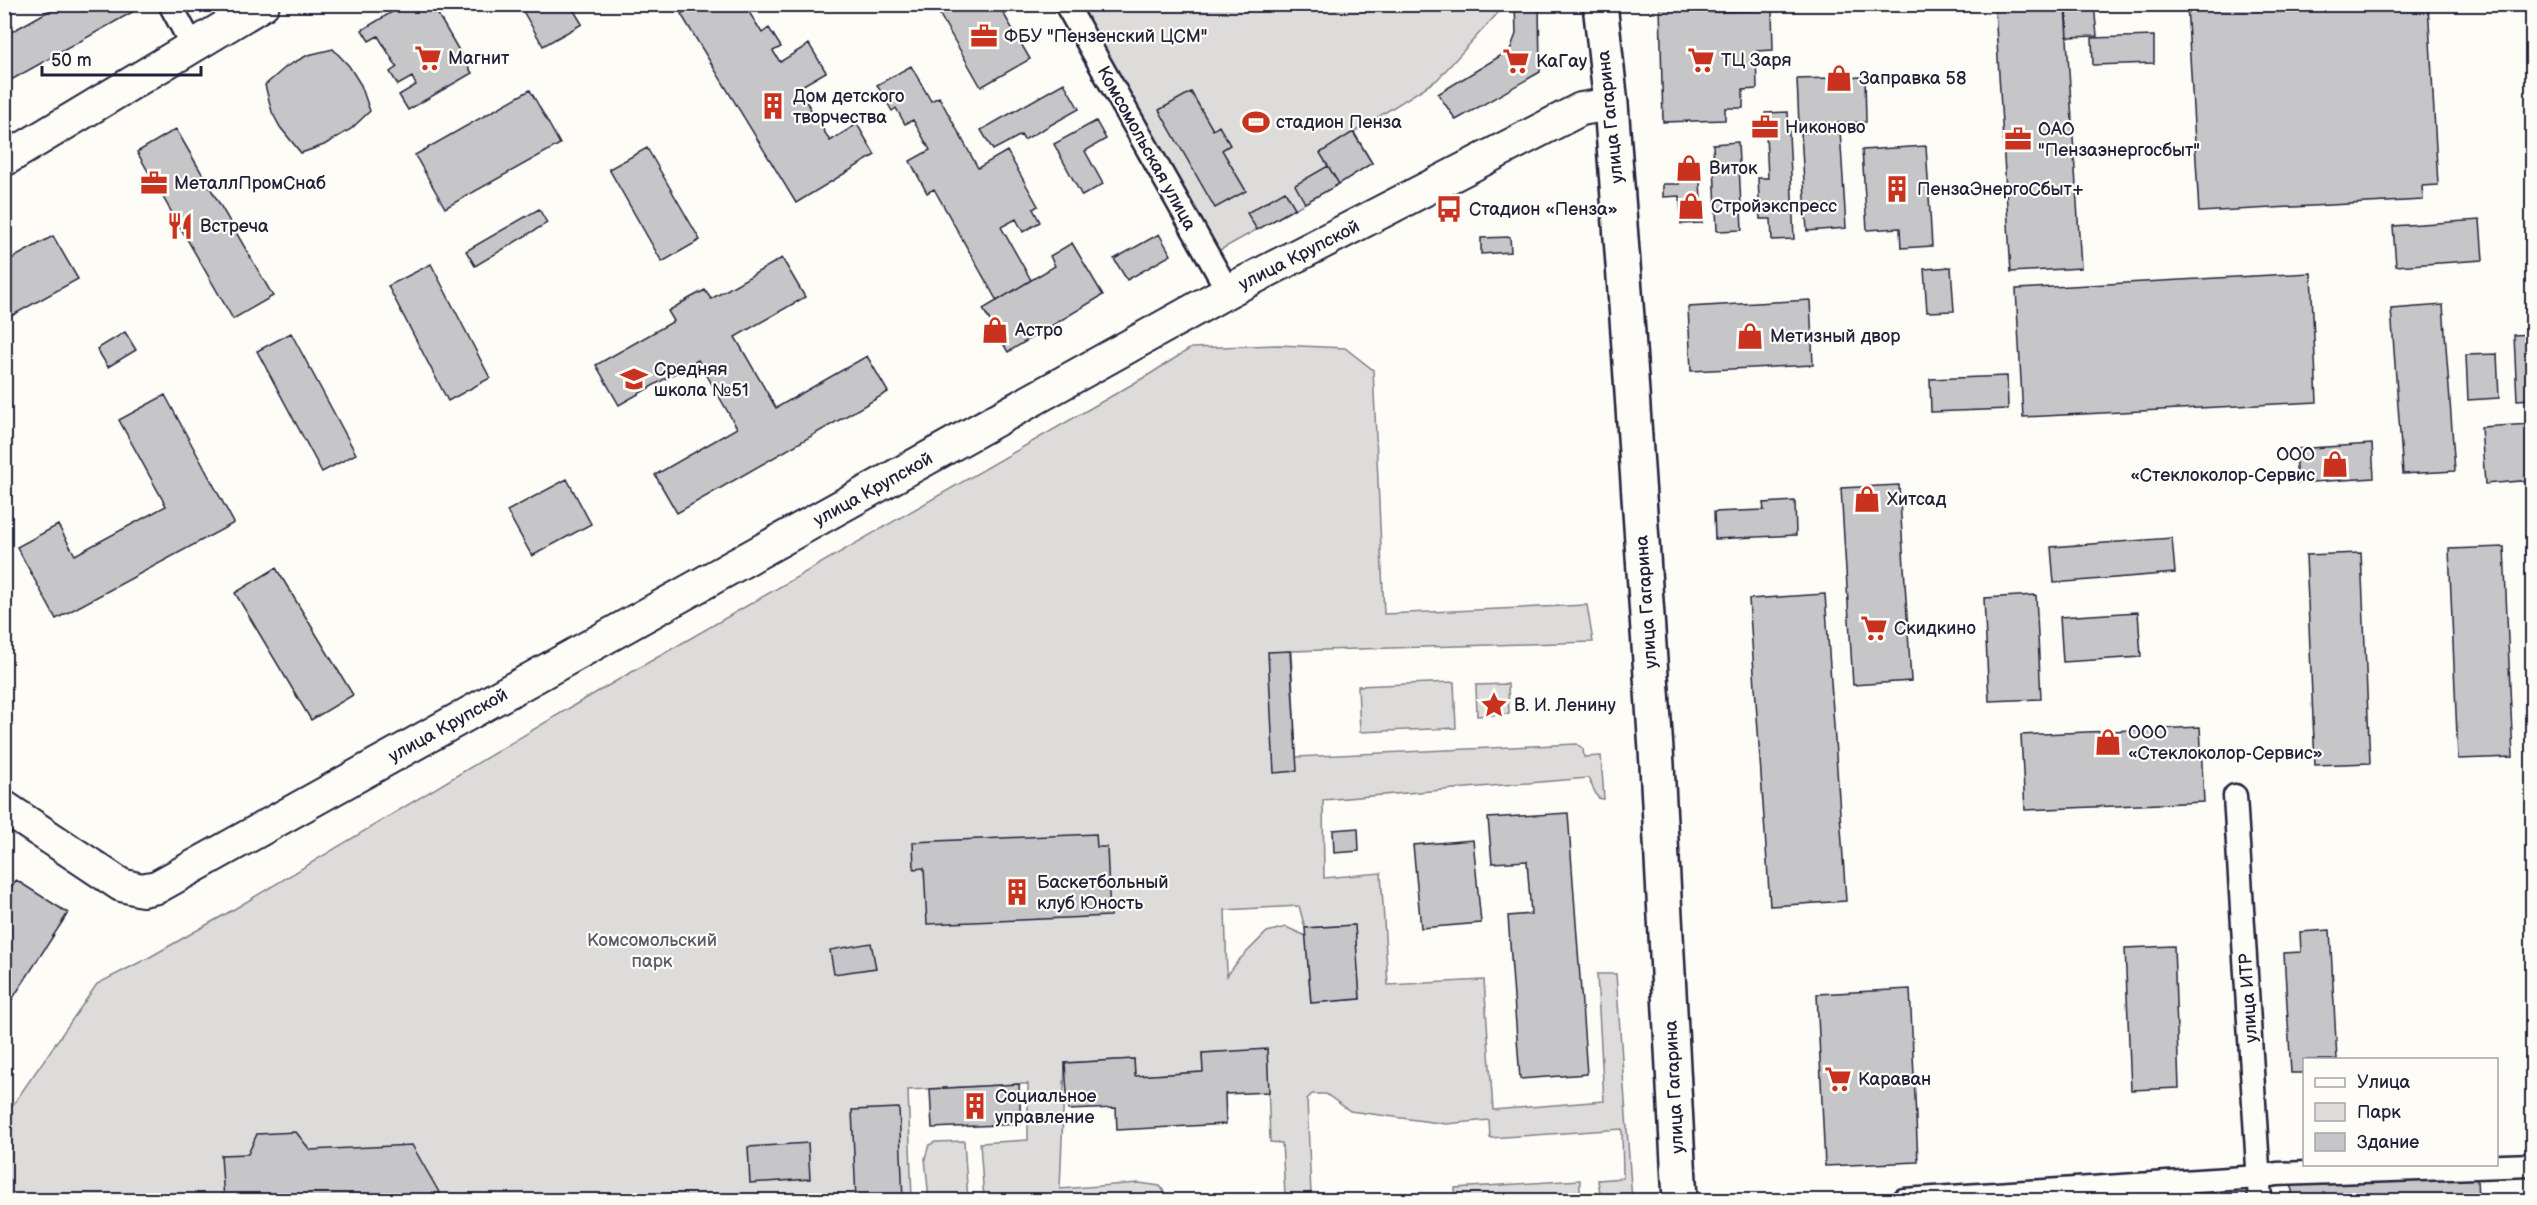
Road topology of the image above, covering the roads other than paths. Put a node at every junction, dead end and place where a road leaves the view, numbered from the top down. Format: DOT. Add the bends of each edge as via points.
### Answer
graph roads {
  1 [pos="170,4"];
  2 [pos="263,4"];
  3 [pos="1066,4"];
  4 [pos="1600,4"];
  5 [pos="193,47"];
  6 [pos="1611,104"];
  7 [pos="4,160"];
  8 [pos="1228,291"];
  9 [pos="2235,796"];
  10 [pos="4,807"];
  11 [pos="2532,1165"];
  12 [pos="2259,1177"];
  13 [pos="1680,1200"];
  14 [pos="1916,1200"];
  15 [pos="2260,1200"];
  1 -- 5 [label="street"];
  2 -- 5 [label="main road"];
  3 -- 8 [label="street, Комсомольская улица"];
  4 -- 6 [label="main road, улица Гагарина"];
  5 -- 7 [label="main road"];
  6 -- 8 [label="main road, улица Крупской" via="1581,109"];
  6 -- 13 [label="main road, улица Гагарина" via="1656,753"];
  8 -- 10 [label="main road, улица Крупской" via="157,887 141,890 121,885"];
  9 -- 12 [label="street, улица ИТР"];
  11 -- 12 [label="street"];
  12 -- 14 [label="street"];
  12 -- 15 [label="street, улица ИТР"];
}
